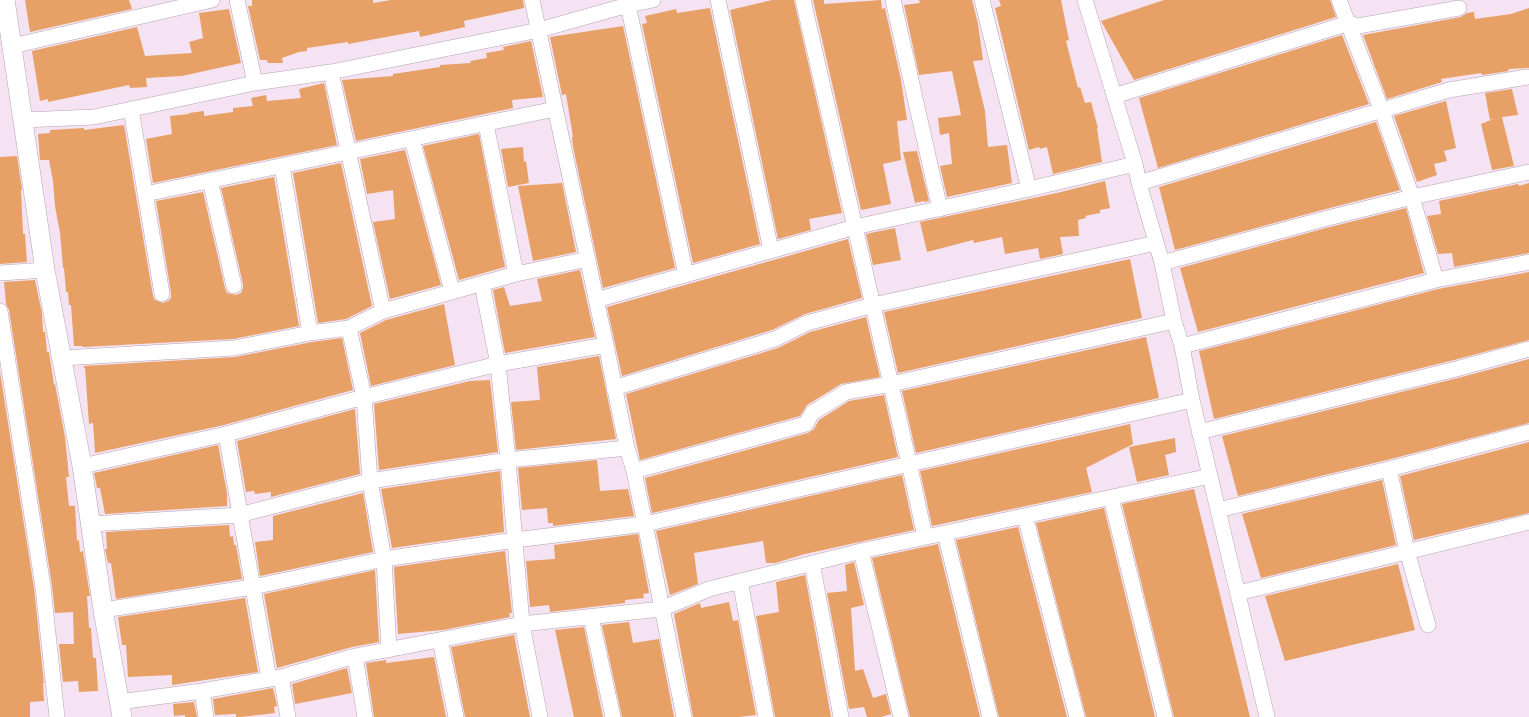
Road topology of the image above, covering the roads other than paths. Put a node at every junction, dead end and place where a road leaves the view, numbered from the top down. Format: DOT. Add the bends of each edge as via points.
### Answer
graph roads {
  1 [pos="5,0"];
  2 [pos="212,0"];
  3 [pos="237,0"];
  4 [pos="532,0"];
  5 [pos="718,0"];
  6 [pos="803,0"];
  7 [pos="893,0"];
  8 [pos="982,0"];
  9 [pos="1085,0"];
  10 [pos="1340,0"];
  11 [pos="639,2"];
  12 [pos="1459,8"];
  13 [pos="1349,23"];
  14 [pos="539,30"];
  15 [pos="12,46"];
  16 [pos="332,72"];
  17 [pos="1527,77"];
  18 [pos="255,83"];
  19 [pos="1114,96"];
  20 [pos="131,109"];
  21 [pos="555,109"];
  22 [pos="1382,111"];
  23 [pos="23,120"];
  24 [pos="486,124"];
  25 [pos="412,140"];
  26 [pos="349,152"];
  27 [pos="1136,164"];
  28 [pos="282,166"];
  29 [pos="1529,172"];
  30 [pos="210,180"];
  31 [pos="1139,183"];
  32 [pos="1029,189"];
  33 [pos="145,194"];
  34 [pos="1412,198"];
  35 [pos="940,208"];
  36 [pos="855,227"];
  37 [pos="1156,243"];
  38 [pos="771,250"];
  39 [pos="588,259"];
  40 [pos="1529,262"];
  41 [pos="1162,263"];
  42 [pos="45,270"];
  43 [pos="0,273"];
  44 [pos="516,274"];
  45 [pos="686,275"];
  46 [pos="1436,280"];
  47 [pos="482,284"];
  48 [pos="234,286"];
  49 [pos="452,291"];
  50 [pos="162,294"];
  51 [pos="596,300"];
  52 [pos="873,305"];
  53 [pos="383,311"];
  54 [pos="0,312"];
  55 [pos="1174,321"];
  56 [pos="349,328"];
  57 [pos="310,333"];
  58 [pos="606,345"];
  59 [pos="1182,346"];
  60 [pos="1529,349"];
  61 [pos="62,358"];
  62 [pos="498,364"];
  63 [pos="891,384"];
  64 [pos="614,388"];
  65 [pos="364,397"];
  66 [pos="1192,400"];
  67 [pos="1200,432"];
  68 [pos="1529,432"];
  69 [pos="226,434"];
  70 [pos="627,448"];
  71 [pos="508,460"];
  72 [pos="910,463"];
  73 [pos="82,466"];
  74 [pos="1389,469"];
  75 [pos="634,471"];
  76 [pos="1210,476"];
  77 [pos="370,481"];
  78 [pos="1111,498"];
  79 [pos="1218,510"];
  80 [pos="239,515"];
  81 [pos="1025,516"];
  82 [pos="1529,522"];
  83 [pos="91,524"];
  84 [pos="645,524"];
  85 [pos="945,533"];
  86 [pos="925,537"];
  87 [pos="515,540"];
  88 [pos="861,551"];
  89 [pos="1407,551"];
  90 [pos="384,559"];
  91 [pos="812,563"];
  92 [pos="740,581"];
  93 [pos="253,588"];
  94 [pos="1238,593"];
  95 [pos="661,609"];
  96 [pos="103,610"];
  97 [pos="591,617"];
  98 [pos="522,624"];
  99 [pos="1428,625"];
  100 [pos="440,640"];
  101 [pos="389,650"];
  102 [pos="355,656"];
  103 [pos="275,678"];
  104 [pos="202,691"];
  105 [pos="120,710"];
  106 [pos="57,717"];
  107 [pos="206,717"];
  108 [pos="288,717"];
  109 [pos="365,717"];
  110 [pos="456,717"];
  111 [pos="540,717"];
  112 [pos="613,717"];
  113 [pos="684,717"];
  114 [pos="766,717"];
  115 [pos="841,717"];
  116 [pos="901,717"];
  117 [pos="990,717"];
  118 [pos="1077,717"];
  119 [pos="1165,717"];
  120 [pos="1267,717"];
  1 -- 15 [label="street"];
  2 -- 15 [label="street"];
  3 -- 18 [label="street"];
  4 -- 14 [label="street"];
  5 -- 38 [label="street"];
  6 -- 36 [label="street"];
  7 -- 35 [label="street"];
  8 -- 32 [label="street"];
  9 -- 19 [label="street"];
  10 -- 13 [label="street"];
  11 -- 14 [label="street"];
  11 -- 45 [label="street"];
  12 -- 13 [label="street" via="1358,26"];
  13 -- 19 [label="street"];
  13 -- 22 [label="street"];
  14 -- 16 [label="street"];
  14 -- 21 [label="street"];
  15 -- 23 [label="street"];
  16 -- 18 [label="street"];
  16 -- 26 [label="street"];
  17 -- 22 [label="street" via="1449,90"];
  18 -- 20 [label="street"];
  19 -- 27 [label="street"];
  20 -- 23 [label="street" via="94,116"];
  20 -- 33 [label="street"];
  21 -- 24 [label="street"];
  21 -- 39 [label="street"];
  22 -- 31 [label="street"];
  22 -- 34 [label="street"];
  23 -- 42 [label="street"];
  24 -- 25 [label="street"];
  24 -- 44 [label="street"];
  25 -- 26 [label="street"];
  25 -- 49 [label="street"];
  26 -- 28 [label="street"];
  26 -- 53 [label="street"];
  27 -- 31 [label="street"];
  27 -- 32 [label="street"];
  28 -- 30 [label="street"];
  28 -- 57 [label="street"];
  29 -- 34 [label="street"];
  30 -- 33 [label="street"];
  30 -- 48 [label="street"];
  31 -- 37 [label="street"];
  32 -- 35 [label="street"];
  33 -- 50 [label="street"];
  34 -- 41 [label="street"];
  34 -- 46 [label="street"];
  35 -- 36 [label="street"];
  36 -- 38 [label="street"];
  36 -- 52 [label="street"];
  37 -- 41 [label="street"];
  37 -- 52 [label="street"];
  38 -- 45 [label="street"];
  39 -- 44 [label="street"];
  39 -- 51 [label="street"];
  40 -- 46 [label="street"];
  41 -- 55 [label="street"];
  42 -- 43 [label="street"];
  42 -- 61 [label="street"];
  44 -- 47 [label="street"];
  45 -- 51 [label="street"];
  46 -- 59 [label="street"];
  47 -- 49 [label="street"];
  47 -- 62 [label="street"];
  49 -- 53 [label="street"];
  51 -- 58 [label="street"];
  52 -- 63 [label="street"];
  52 -- 64 [label="street" via="807,323 775,339"];
  53 -- 56 [label="street"];
  54 -- 106 [label="street" via="43,587"];
  55 -- 59 [label="street"];
  55 -- 63 [label="street"];
  56 -- 57 [label="street"];
  56 -- 65 [label="street"];
  57 -- 61 [label="street" via="234,348"];
  58 -- 62 [label="street"];
  58 -- 64 [label="street"];
  59 -- 66 [label="street"];
  60 -- 67 [label="street"];
  61 -- 73 [label="street"];
  62 -- 65 [label="street"];
  62 -- 71 [label="street"];
  63 -- 72 [label="street"];
  63 -- 75 [label="street" via="846,392 812,413 806,424"];
  64 -- 70 [label="street"];
  65 -- 69 [label="street"];
  65 -- 77 [label="street"];
  66 -- 67 [label="street"];
  66 -- 72 [label="street"];
  67 -- 76 [label="street"];
  68 -- 74 [label="street"];
  69 -- 73 [label="street"];
  69 -- 80 [label="street"];
  70 -- 71 [label="street"];
  70 -- 75 [label="street"];
  71 -- 77 [label="street"];
  71 -- 87 [label="street"];
  72 -- 84 [label="street"];
  72 -- 86 [label="street"];
  73 -- 83 [label="street"];
  74 -- 79 [label="street"];
  74 -- 89 [label="street"];
  75 -- 84 [label="street"];
  76 -- 78 [label="street"];
  76 -- 79 [label="street"];
  77 -- 80 [label="street"];
  77 -- 90 [label="street"];
  78 -- 81 [label="street"];
  78 -- 119 [label="street"];
  79 -- 94 [label="street"];
  80 -- 83 [label="street"];
  80 -- 93 [label="street"];
  81 -- 85 [label="street"];
  81 -- 118 [label="street"];
  82 -- 89 [label="street"];
  83 -- 96 [label="street"];
  84 -- 87 [label="street"];
  84 -- 95 [label="street"];
  85 -- 86 [label="street"];
  85 -- 117 [label="street"];
  86 -- 88 [label="street"];
  87 -- 90 [label="street"];
  87 -- 98 [label="street"];
  88 -- 91 [label="street"];
  88 -- 116 [label="street"];
  89 -- 94 [label="street"];
  89 -- 99 [label="street"];
  90 -- 93 [label="street"];
  90 -- 101 [label="street"];
  91 -- 92 [label="street"];
  91 -- 115 [label="street"];
  92 -- 95 [label="street" via="709,589"];
  92 -- 114 [label="street"];
  93 -- 96 [label="street"];
  93 -- 103 [label="street"];
  94 -- 120 [label="street"];
  95 -- 97 [label="street"];
  95 -- 113 [label="street"];
  96 -- 105 [label="street"];
  97 -- 98 [label="street"];
  97 -- 112 [label="street"];
  98 -- 100 [label="street"];
  98 -- 111 [label="street"];
  100 -- 101 [label="street"];
  100 -- 110 [label="street"];
  101 -- 102 [label="street"];
  102 -- 103 [label="street"];
  102 -- 109 [label="street"];
  103 -- 104 [label="street"];
  103 -- 108 [label="street"];
  104 -- 105 [label="street"];
  104 -- 107 [label="street"];
}
